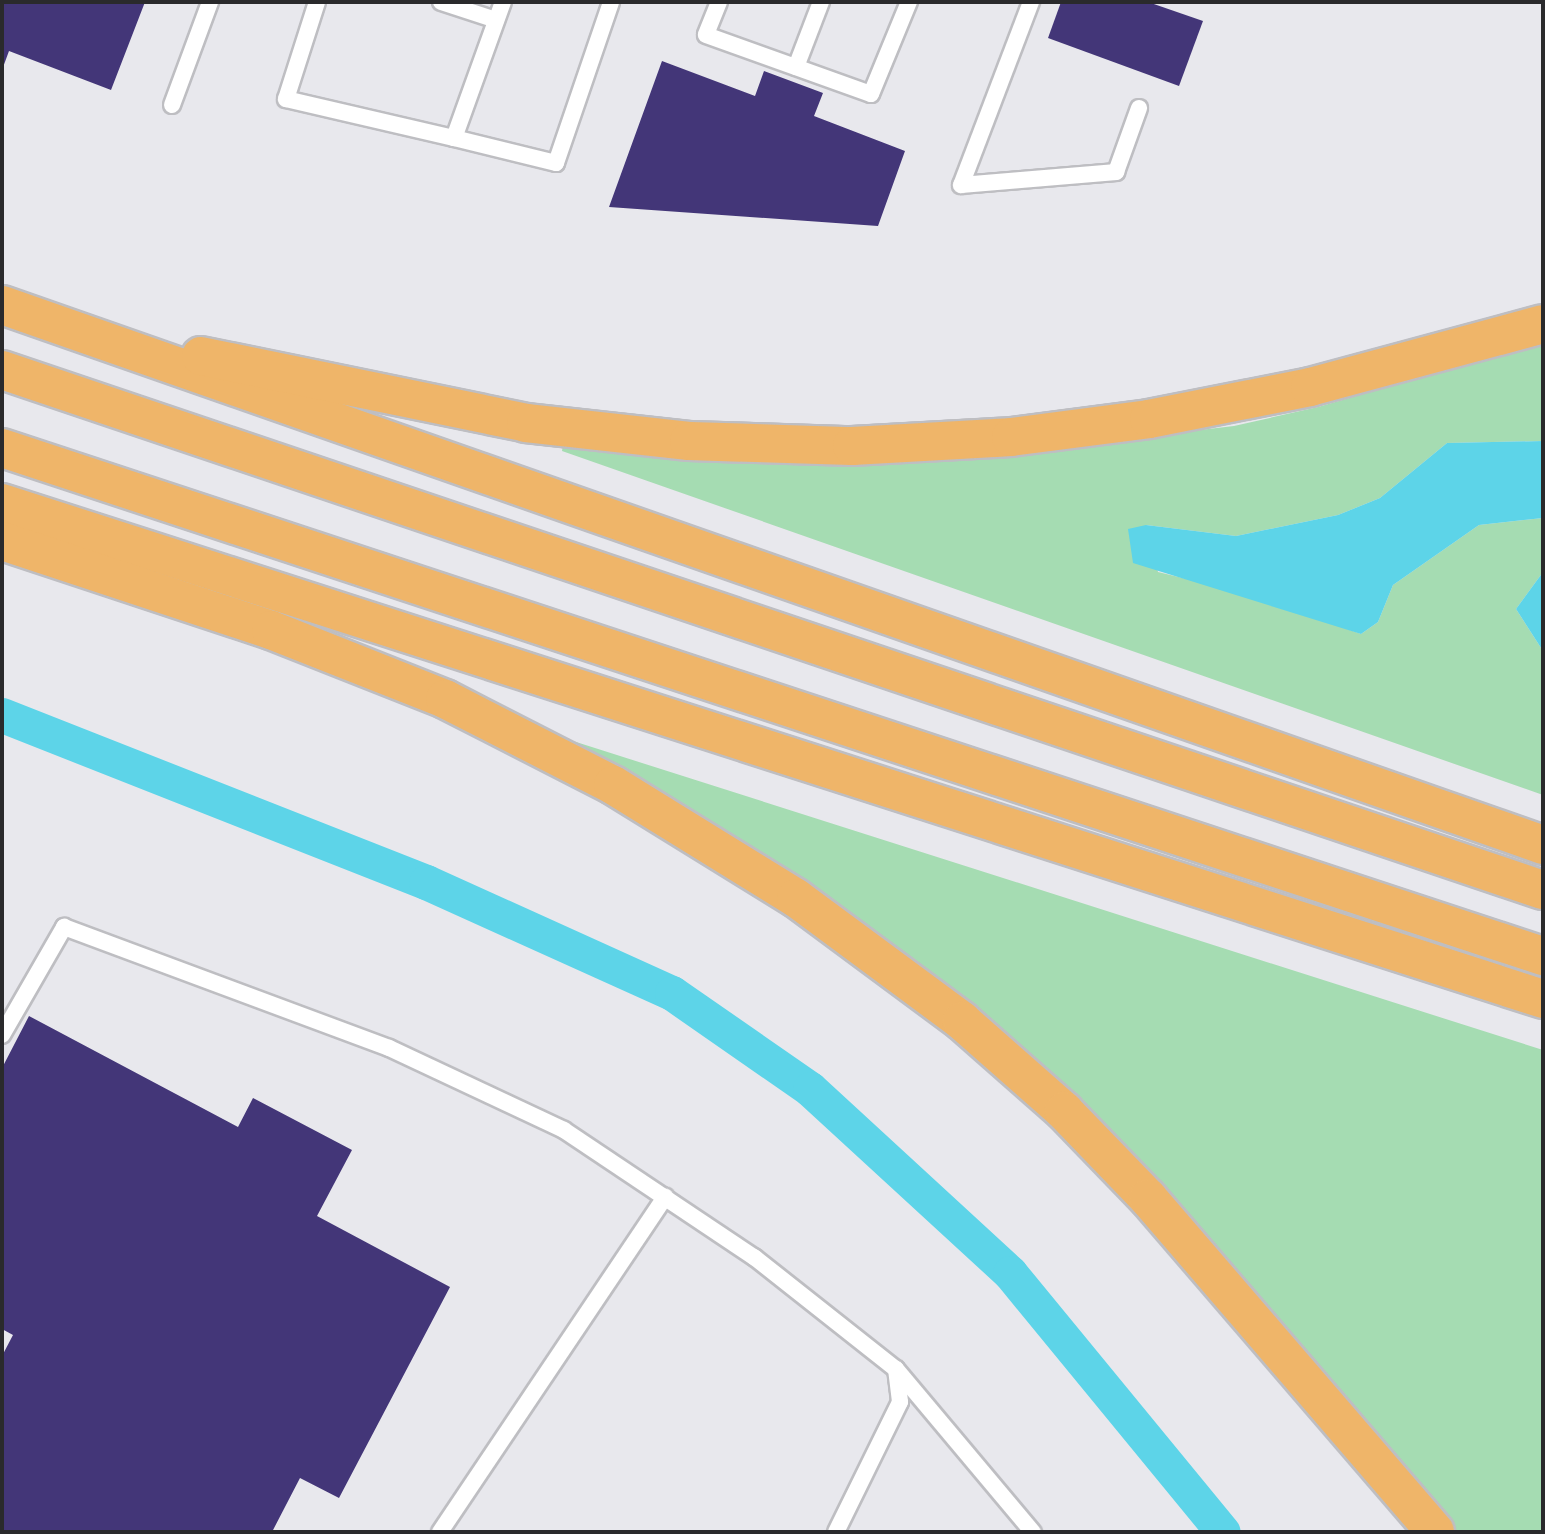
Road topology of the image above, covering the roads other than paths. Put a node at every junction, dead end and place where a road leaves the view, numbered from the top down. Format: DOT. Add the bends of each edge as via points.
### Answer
graph roads {
  1 [pos="210,2"];
  2 [pos="317,2"];
  3 [pos="441,2"];
  4 [pos="503,2"];
  5 [pos="611,2"];
  6 [pos="719,2"];
  7 [pos="821,2"];
  8 [pos="909,2"];
  9 [pos="1031,2"];
  10 [pos="496,20"];
  11 [pos="796,67"];
  12 [pos="172,105"];
  13 [pos="1139,108"];
  14 [pos="454,138"];
  15 [pos="2,305"];
  16 [pos="1543,324"];
  17 [pos="83,332"];
  18 [pos="2,370"];
  19 [pos="2,448"];
  20 [pos="2,503"];
  21 [pos="2,541"];
  22 [pos="1543,845"];
  23 [pos="1543,890"];
  24 [pos="1543,956"];
  25 [pos="1543,999"];
  26 [pos="2,1035"];
  27 [pos="665,1197"];
  28 [pos="895,1369"];
  29 [pos="440,1532"];
  30 [pos="836,1532"];
  31 [pos="1033,1532"];
  32 [pos="1435,1532"];
  1 -- 12 [label="lane"];
  2 -- 14 [label="lane" via="286,99"];
  3 -- 10 [label="lane"];
  4 -- 10 [label="lane"];
  5 -- 14 [label="lane" via="556,163"];
  6 -- 11 [label="lane" via="706,35"];
  7 -- 11 [label="lane"];
  8 -- 11 [label="lane" via="871,94"];
  9 -- 13 [label="lane" via="961,185 1116,172"];
  10 -- 14 [label="lane"];
  15 -- 17 [label="highway"];
  16 -- 17 [label="highway" via="1310,387 1149,419 1011,437 852,446 689,441 526,423"];
  17 -- 22 [label="highway"];
  18 -- 23 [label="highway"];
  19 -- 24 [label="highway"];
  20 -- 25 [label="highway"];
  21 -- 32 [label="highway" via="283,635 445,699 613,785 796,898 962,1021 1064,1111 1148,1198"];
  26 -- 27 [label="lane" via="64,927 389,1048 564,1130"];
  27 -- 28 [label="lane" via="754,1257"];
  27 -- 29 [label="lane"];
  28 -- 30 [label="lane" via="900,1402"];
  28 -- 31 [label="lane"];
}
